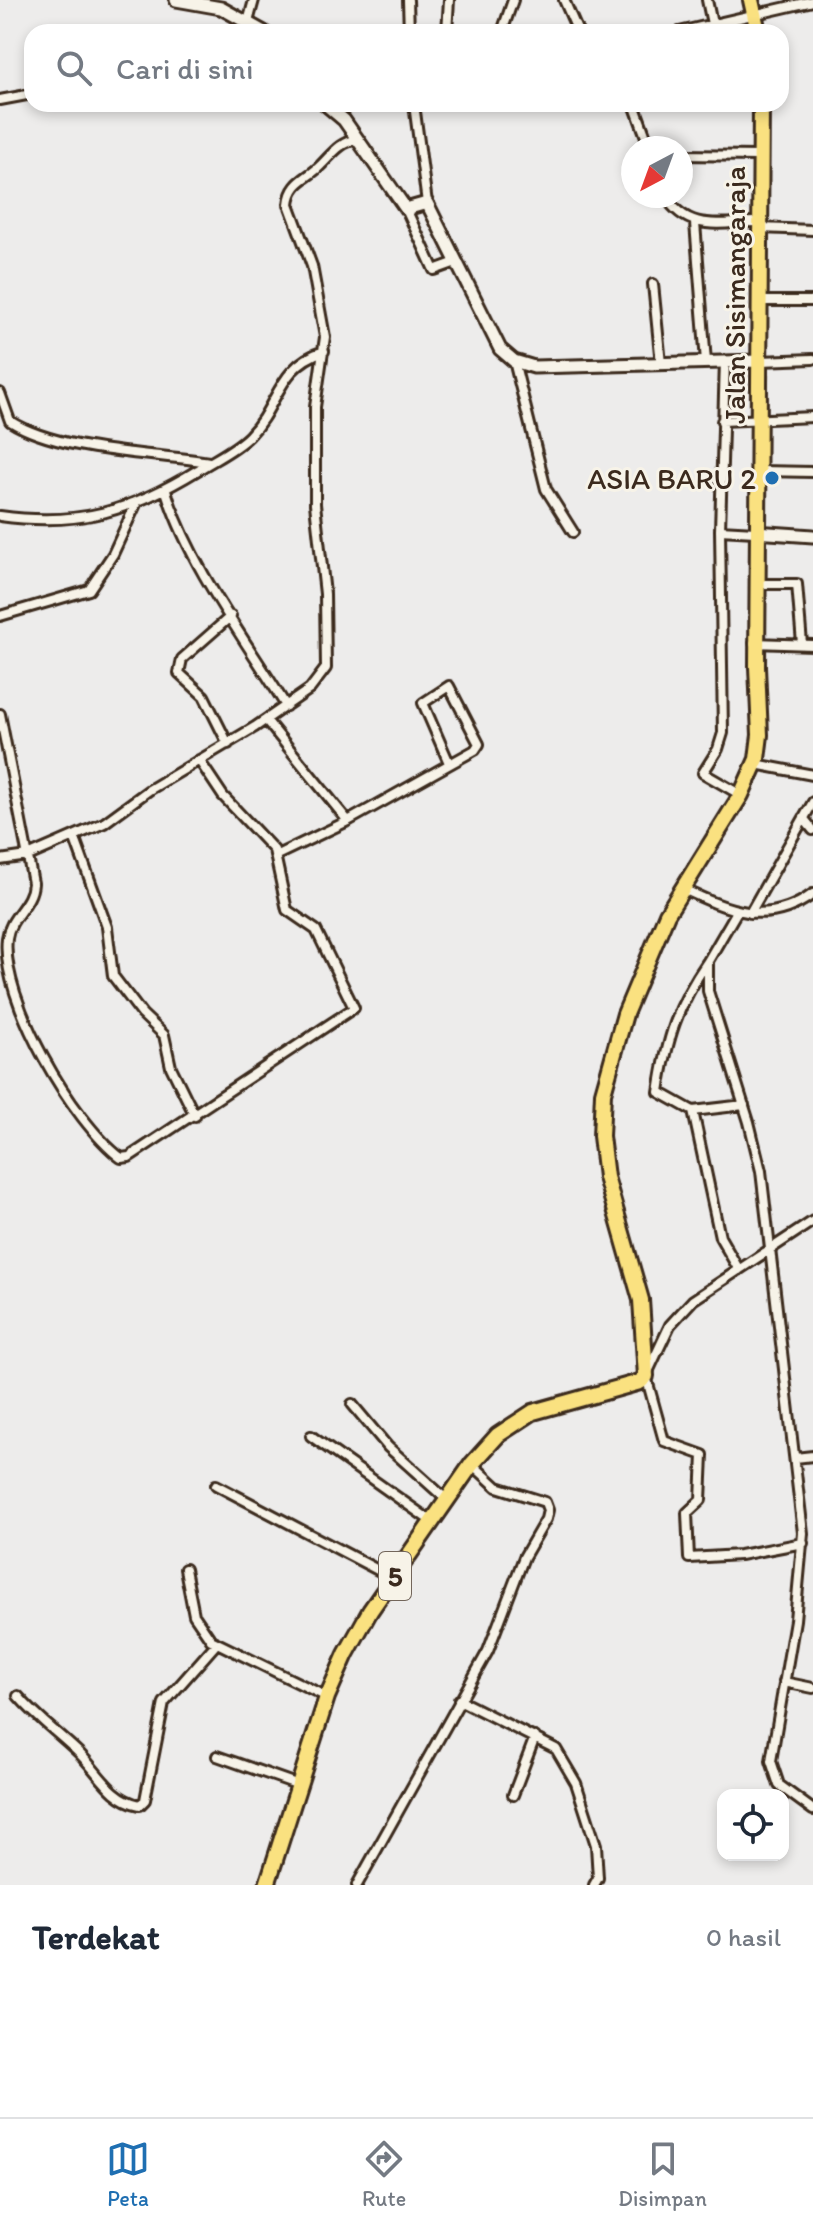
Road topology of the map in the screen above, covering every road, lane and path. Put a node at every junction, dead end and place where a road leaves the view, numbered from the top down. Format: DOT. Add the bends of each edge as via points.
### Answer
graph roads {
  1 [pos="176,0"];
  2 [pos="254,0"];
  3 [pos="408,0"];
  4 [pos="449,0"];
  5 [pos="513,0"];
  6 [pos="564,0"];
  7 [pos="707,0"];
  8 [pos="813,1"];
  9 [pos="753,8"];
  10 [pos="248,22"];
  11 [pos="251,24"];
  12 [pos="409,24"];
  13 [pos="448,24"];
  14 [pos="505,24"];
  15 [pos="576,24"];
  16 [pos="712,24"];
  17 [pos="24,96"];
  18 [pos="0,100"];
  19 [pos="332,112"];
  20 [pos="415,112"];
  21 [pos="637,112"];
  22 [pos="759,112"];
  23 [pos="759,112"];
  24 [pos="646,136"];
  25 [pos="357,139"];
  26 [pos="693,155"];
  27 [pos="757,156"];
  28 [pos="427,203"];
  29 [pos="675,208"];
  30 [pos="406,209"];
  31 [pos="695,223"];
  32 [pos="757,225"];
  33 [pos="813,230"];
  34 [pos="456,262"];
  35 [pos="653,284"];
  36 [pos="760,301"];
  37 [pos="813,301"];
  38 [pos="324,351"];
  39 [pos="813,359"];
  40 [pos="514,361"];
  41 [pos="725,361"];
  42 [pos="758,361"];
  43 [pos="706,362"];
  44 [pos="661,364"];
  45 [pos="0,393"];
  46 [pos="813,417"];
  47 [pos="758,419"];
  48 [pos="722,421"];
  49 [pos="210,463"];
  50 [pos="760,471"];
  51 [pos="813,472"];
  52 [pos="166,491"];
  53 [pos="136,504"];
  54 [pos="0,516"];
  55 [pos="720,530"];
  56 [pos="573,532"];
  57 [pos="757,533"];
  58 [pos="813,536"];
  59 [pos="758,584"];
  60 [pos="0,616"];
  61 [pos="231,616"];
  62 [pos="756,643"];
  63 [pos="802,644"];
  64 [pos="813,645"];
  65 [pos="286,706"];
  66 [pos="0,714"];
  67 [pos="266,720"];
  68 [pos="228,744"];
  69 [pos="199,760"];
  70 [pos="449,763"];
  71 [pos="755,764"];
  72 [pos="813,775"];
  73 [pos="740,794"];
  74 [pos="813,802"];
  75 [pos="804,819"];
  76 [pos="348,821"];
  77 [pos="813,830"];
  78 [pos="75,839"];
  79 [pos="277,855"];
  80 [pos="28,856"];
  81 [pos="0,860"];
  82 [pos="679,890"];
  83 [pos="813,894"];
  84 [pos="736,913"];
  85 [pos="750,913"];
  86 [pos="708,961"];
  87 [pos="744,1105"];
  88 [pos="693,1111"];
  89 [pos="195,1116"];
  90 [pos="813,1221"];
  91 [pos="770,1250"];
  92 [pos="739,1270"];
  93 [pos="646,1376"];
  94 [pos="352,1404"];
  95 [pos="311,1436"];
  96 [pos="813,1456"];
  97 [pos="795,1458"];
  98 [pos="472,1464"];
  99 [pos="216,1485"];
  100 [pos="447,1500"];
  101 [pos="431,1521"];
  102 [pos="803,1543"];
  103 [pos="801,1567"];
  104 [pos="813,1567"];
  105 [pos="185,1569"];
  106 [pos="393,1578"];
  107 [pos="216,1644"];
  108 [pos="784,1682"];
  109 [pos="813,1688"];
  110 [pos="18,1696"];
  111 [pos="327,1697"];
  112 [pos="459,1700"];
  113 [pos="535,1737"];
  114 [pos="217,1756"];
  115 [pos="299,1785"];
  116 [pos="513,1795"];
  117 [pos="813,1810"];
  118 [pos="267,1885"];
  119 [pos="357,1885"];
  120 [pos="594,1885"];
  1 -- 10 [label="street" via="221,8"];
  2 -- 10 [label="street"];
  3 -- 12 [label="street"];
  4 -- 13 [label="street"];
  5 -- 14 [label="street"];
  6 -- 15 [label="street"];
  7 -- 16 [label="street"];
  8 -- 9 [label="street"];
  9 -- 16 [label="street"];
  10 -- 11 [label="street"];
  17 -- 18 [label="street"];
  19 -- 25 [label="street"];
  20 -- 28 [label="street"];
  21 -- 24 [label="street"];
  22 -- 27 [label="highway, Jalan Sisimangaraja"];
  23 -- 32 [label="highway, Jalan Sisimangaraja"];
  25 -- 30 [label="street"];
  25 -- 38 [label="street" via="334,149 290,196 289,208 319,293"];
  26 -- 27 [label="street"];
  27 -- 32 [label="highway, Jalan Sisimangaraja"];
  28 -- 30 [label="street"];
  28 -- 34 [label="street"];
  29 -- 31 [label="street"];
  30 -- 34 [label="street" via="434,270"];
  31 -- 32 [label="street"];
  31 -- 43 [label="street"];
  32 -- 33 [label="street"];
  32 -- 36 [label="highway, Jalan Sisimangaraja"];
  32 -- 42 [label="highway, Jalan Sisimangaraja"];
  34 -- 40 [label="street" via="500,349"];
  35 -- 44 [label="street"];
  36 -- 37 [label="street"];
  36 -- 42 [label="highway, Jalan Sisimangaraja"];
  38 -- 49 [label="street" via="300,363 275,391 249,435"];
  38 -- 65 [label="street" via="315,407 315,504 327,664 315,684"];
  39 -- 42 [label="street"];
  40 -- 44 [label="street" via="534,367"];
  40 -- 56 [label="street" via="546,489"];
  41 -- 42 [label="street"];
  41 -- 43 [label="street"];
  41 -- 48 [label="street"];
  42 -- 47 [label="highway, Jalan Sisimangaraja"];
  43 -- 44 [label="street"];
  45 -- 49 [label="street" via="10,421 27,431 100,448"];
  46 -- 47 [label="street"];
  47 -- 48 [label="street"];
  47 -- 50 [label="highway, Jalan Sisimangaraja"];
  47 -- 57 [label="highway, Jalan Sisimangaraja"];
  48 -- 55 [label="street"];
  49 -- 52 [label="street"];
  50 -- 51 [label="street"];
  50 -- 57 [label="highway, Jalan Sisimangaraja"];
  52 -- 53 [label="street"];
  52 -- 61 [label="street" via="174,516"];
  53 -- 54 [label="street" via="80,518"];
  53 -- 60 [label="street" via="89,590"];
  55 -- 57 [label="street"];
  55 -- 73 [label="street" via="723,733 703,773"];
  57 -- 58 [label="street"];
  57 -- 59 [label="highway, Jalan Sisimangaraja"];
  57 -- 62 [label="highway, Jalan Sisimangaraja"];
  59 -- 62 [label="highway, Jalan Sisimangaraja"];
  59 -- 63 [label="street" via="797,584"];
  61 -- 65 [label="street"];
  61 -- 68 [label="street" via="178,667 204,696"];
  62 -- 63 [label="street"];
  62 -- 71 [label="highway, Jalan Sisimangaraja" via="760,735"];
  62 -- 73 [label="highway, Jalan Sisimangaraja" via="758,746"];
  63 -- 64 [label="street"];
  65 -- 67 [label="street"];
  66 -- 80 [label="street"];
  67 -- 68 [label="street"];
  67 -- 76 [label="street"];
  68 -- 69 [label="street"];
  69 -- 78 [label="street"];
  69 -- 79 [label="street" via="223,796"];
  70 -- 70 [label="street" via="423,703 449,686 479,744"];
  70 -- 76 [label="street"];
  71 -- 72 [label="street"];
  71 -- 73 [label="highway, Jalan Sisimangaraja"];
  73 -- 82 [label="highway, Jalan Sisimangaraja"];
  74 -- 75 [label="street"];
  75 -- 77 [label="street"];
  75 -- 85 [label="street"];
  76 -- 79 [label="street"];
  78 -- 80 [label="street"];
  78 -- 89 [label="street" via="107,927 113,976 164,1035 171,1067"];
  79 -- 89 [label="street" via="287,910 316,930 354,1008"];
  80 -- 81 [label="street"];
  80 -- 89 [label="street" via="32,893 11,923 7,956 35,1044 54,1079 121,1158"];
  82 -- 84 [label="street"];
  82 -- 93 [label="highway, Jalan Sisimangaraja" via="625,1014 600,1110 606,1177 641,1300"];
  83 -- 85 [label="street" via="785,911"];
  84 -- 85 [label="street"];
  84 -- 86 [label="street"];
  86 -- 87 [label="street" via="711,1008"];
  86 -- 88 [label="street" via="684,998 667,1039 659,1092"];
  87 -- 88 [label="street"];
  87 -- 91 [label="street" via="761,1171"];
  88 -- 92 [label="street" via="720,1237"];
  90 -- 91 [label="street"];
  91 -- 92 [label="street"];
  91 -- 97 [label="street"];
  92 -- 93 [label="street" via="678,1314"];
  93 -- 98 [label="highway, 5" via="533,1412 498,1435"];
  93 -- 102 [label="street" via="664,1441 703,1455 701,1500 687,1513 689,1558"];
  94 -- 100 [label="street" via="388,1447"];
  95 -- 101 [label="street"];
  96 -- 97 [label="street"];
  97 -- 102 [label="street"];
  98 -- 100 [label="highway, 5"];
  98 -- 112 [label="street" via="497,1487 538,1498 548,1510 488,1651"];
  99 -- 106 [label="street"];
  100 -- 101 [label="highway, 5"];
  101 -- 106 [label="highway, 5"];
  102 -- 103 [label="street"];
  103 -- 104 [label="street"];
  103 -- 108 [label="street"];
  105 -- 107 [label="street" via="194,1615"];
  106 -- 111 [label="highway, 5" via="370,1611"];
  107 -- 110 [label="street" via="164,1703 140,1805 120,1798"];
  107 -- 111 [label="street"];
  108 -- 109 [label="street"];
  108 -- 117 [label="street" via="773,1775"];
  111 -- 115 [label="highway, 5"];
  112 -- 113 [label="street"];
  112 -- 119 [label="street"];
  113 -- 116 [label="street"];
  113 -- 120 [label="street" via="556,1749 576,1783 596,1845"];
  114 -- 115 [label="street"];
  115 -- 118 [label="highway, 5"];
}
